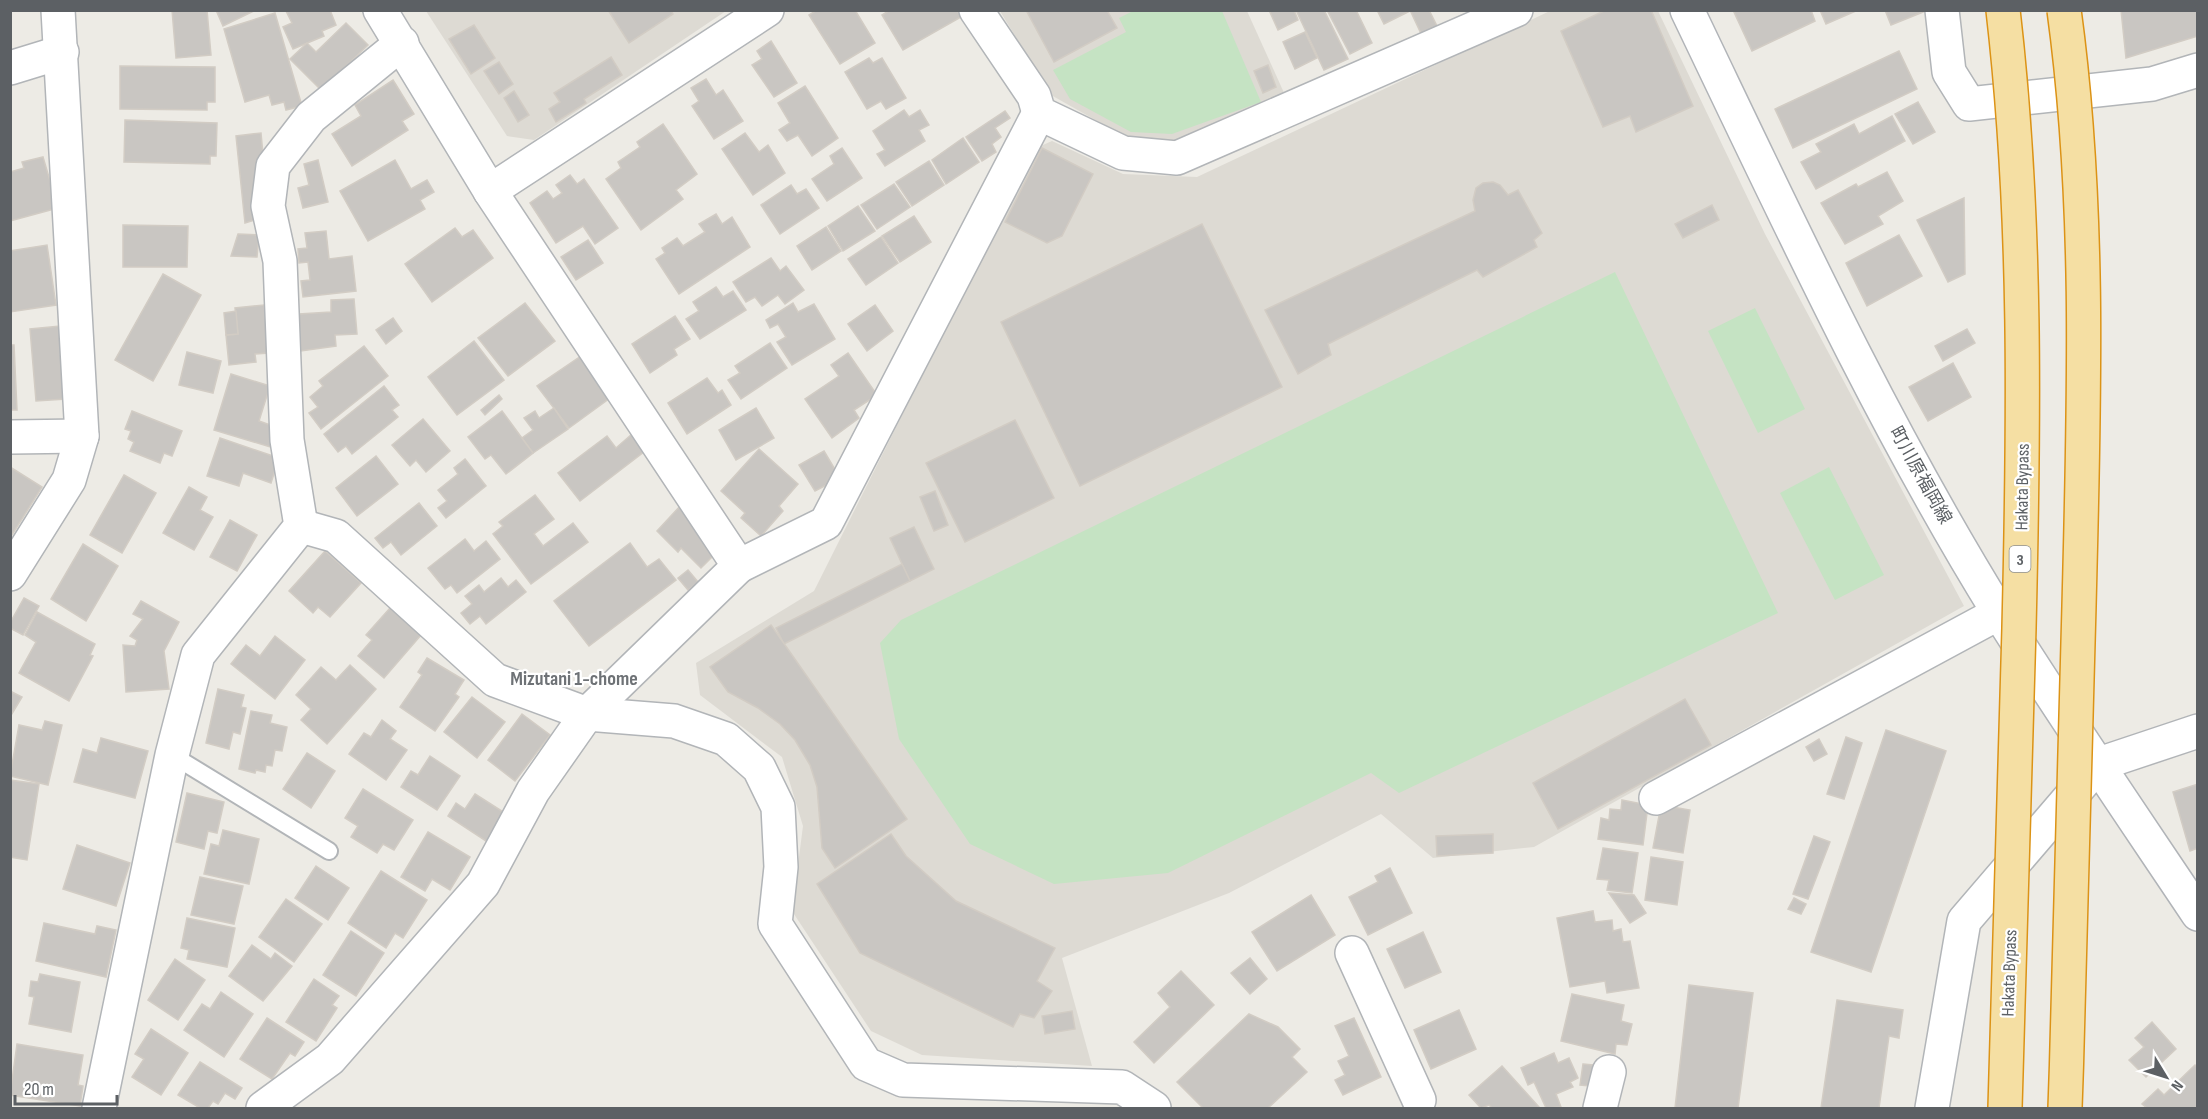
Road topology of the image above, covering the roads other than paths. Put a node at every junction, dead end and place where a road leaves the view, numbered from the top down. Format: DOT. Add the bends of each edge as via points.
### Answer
graph roads {
  1 [pos="58,10"];
  2 [pos="380,10"];
  3 [pos="767,10"];
  4 [pos="976,10"];
  5 [pos="1515,10"];
  6 [pos="1687,10"];
  7 [pos="1942,10"];
  8 [pos="2002,10"];
  9 [pos="2064,10"];
  10 [pos="402,43"];
  11 [pos="62,52"];
  12 [pos="10,68"];
  13 [pos="2198,70"];
  14 [pos="1040,113"];
  15 [pos="490,191"];
  16 [pos="82,436"];
  17 [pos="10,437"];
  18 [pos="301,526"];
  19 [pos="739,566"];
  20 [pos="10,574"];
  21 [pos="1999,613"];
  22 [pos="587,714"];
  23 [pos="2198,732"];
  24 [pos="172,754"];
  25 [pos="2099,765"];
  26 [pos="1656,798"];
  27 [pos="328,851"];
  28 [pos="2198,914"];
  29 [pos="1352,953"];
  30 [pos="1609,1072"];
  31 [pos="1416,1101"];
  32 [pos="99,1108"];
  33 [pos="263,1108"];
  34 [pos="1154,1108"];
  35 [pos="1600,1108"];
  36 [pos="1932,1108"];
  37 [pos="2005,1108"];
  38 [pos="2065,1108"];
  1 -- 11 [label="street"];
  2 -- 10 [label="street"];
  3 -- 15 [label="street"];
  4 -- 14 [label="street" via="1034,96"];
  5 -- 14 [label="street" via="1177,158 1123,153"];
  6 -- 21 [label="street, 町川原福岡線" via="1833,311 1907,454"];
  7 -- 13 [label="street" via="1949,72 1969,104 2152,84"];
  8 -- 37 [label="highway, Hakata Bypass / 3, bridge" via="2015,134 2023,287 2024,415"];
  9 -- 38 [label="highway, bridge" via="2070,51 2083,274 2084,367"];
  10 -- 15 [label="street"];
  10 -- 18 [label="street" via="311,117 273,166 268,206 280,261 287,440"];
  11 -- 12 [label="street"];
  11 -- 16 [label="street"];
  14 -- 19 [label="street" via="826,523"];
  15 -- 19 [label="street"];
  16 -- 17 [label="street"];
  16 -- 20 [label="street" via="69,480"];
  18 -- 22 [label="street" via="336,536 495,680"];
  18 -- 24 [label="street" via="198,655"];
  19 -- 22 [label="street"];
  21 -- 25 [label="street, 町川原福岡線"];
  21 -- 26 [label="street"];
  22 -- 33 [label="street" via="533,791 483,884 330,1059"];
  22 -- 34 [label="street" via="674,721 726,739 759,768 778,807 781,867 775,924 866,1064 903,1080 1122,1087"];
  23 -- 25 [label="street"];
  24 -- 27 [label="lane"];
  24 -- 32 [label="street"];
  25 -- 28 [label="street, 町川原福岡線"];
  25 -- 36 [label="street" via="1964,921"];
  29 -- 31 [label="street"];
  30 -- 35 [label="street"];
}
